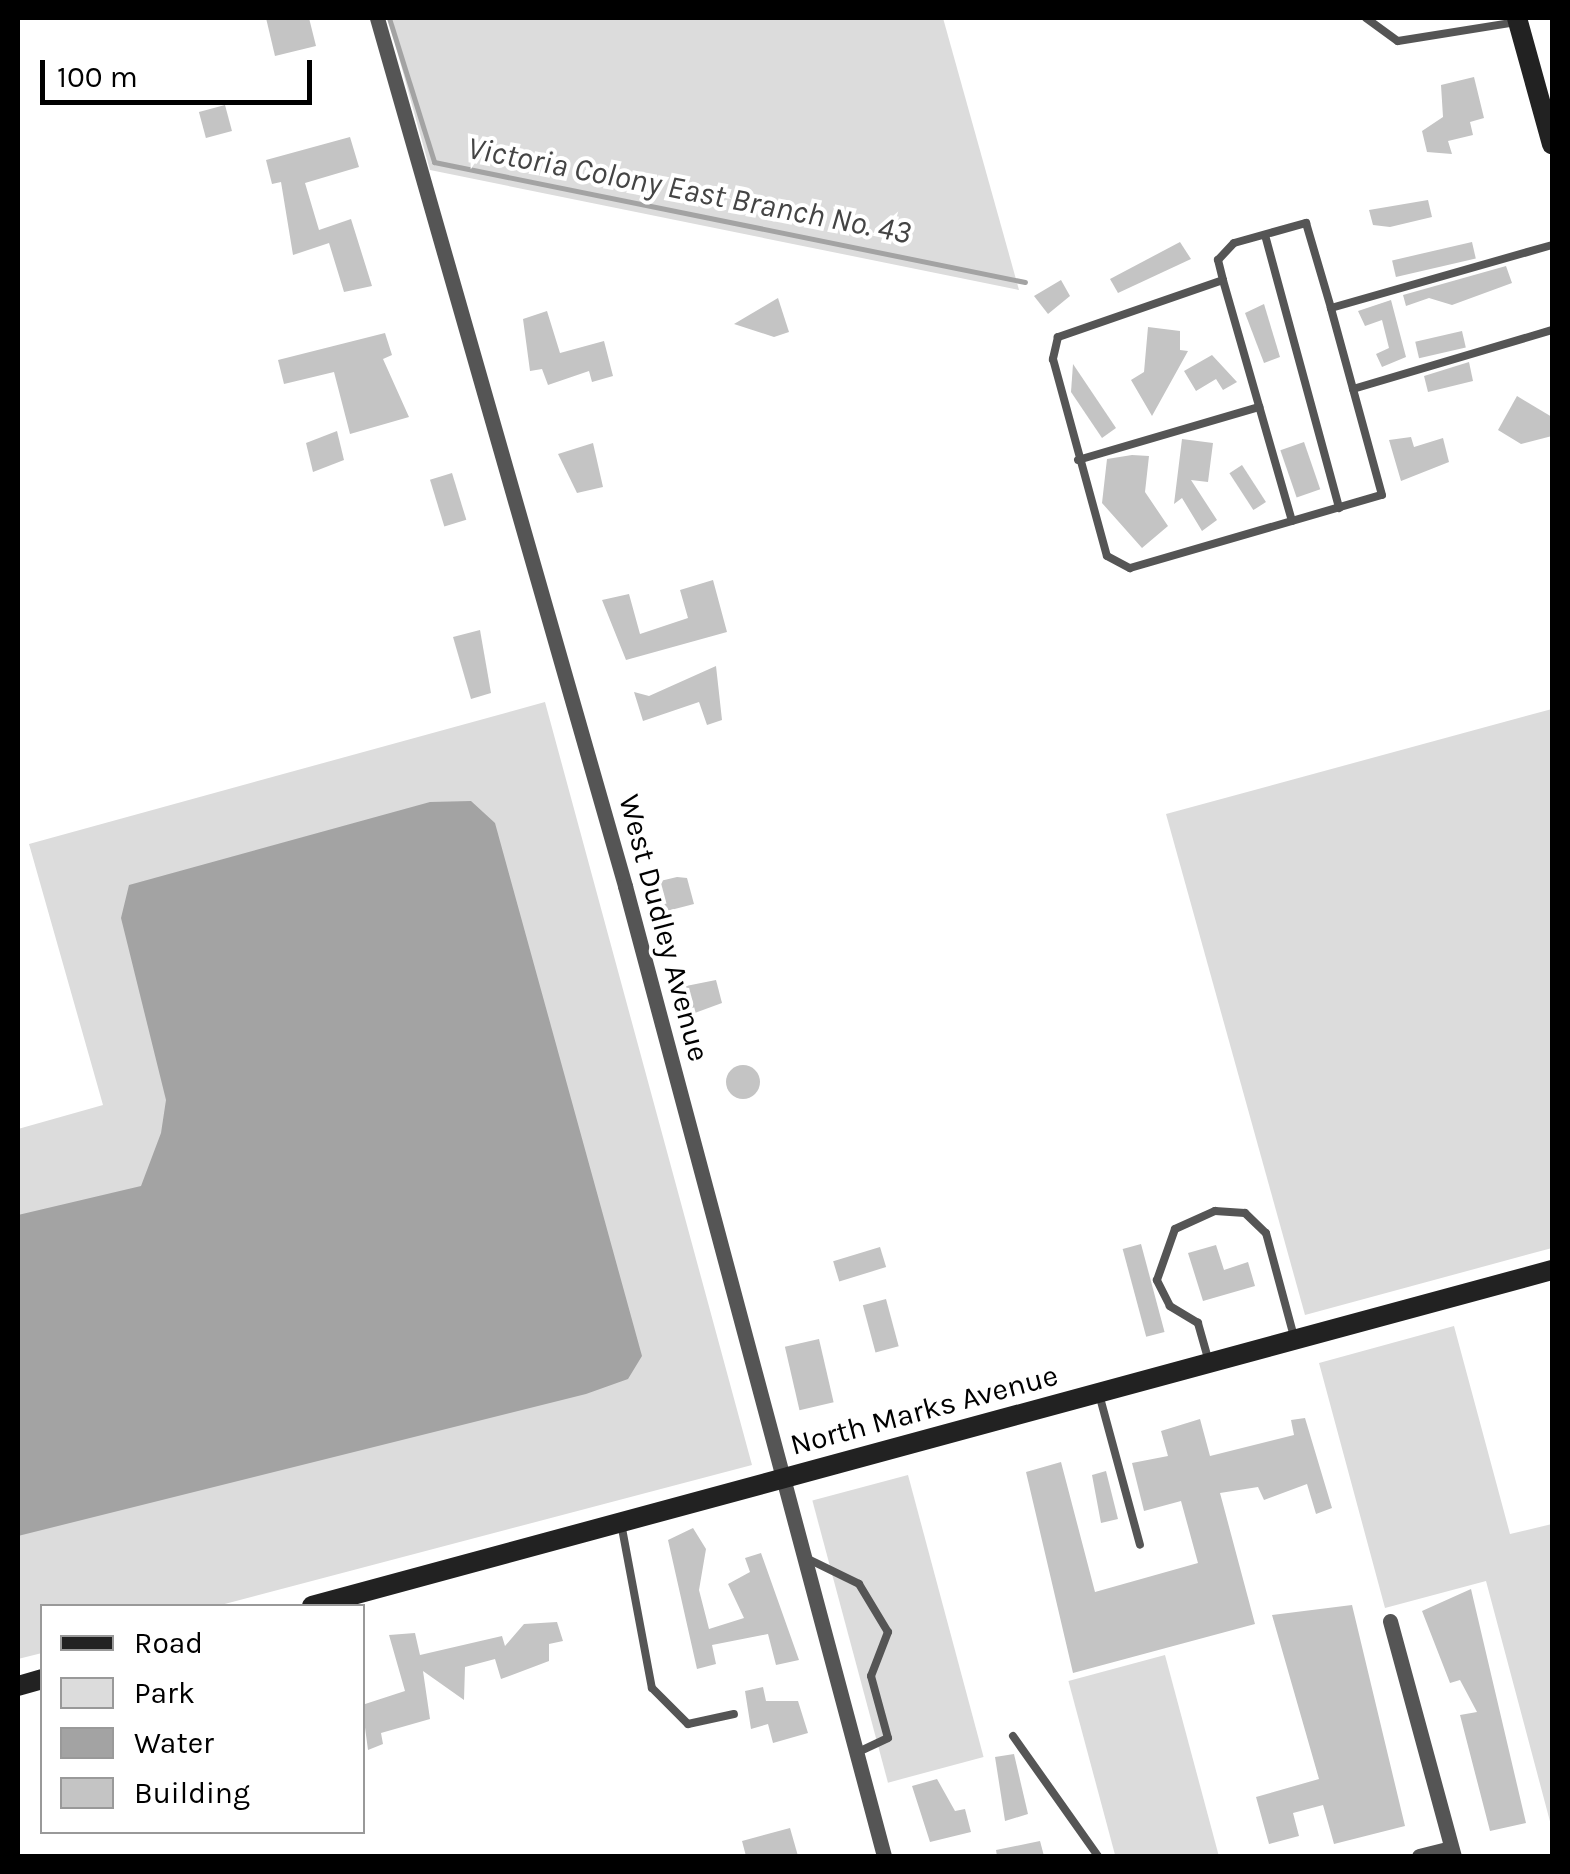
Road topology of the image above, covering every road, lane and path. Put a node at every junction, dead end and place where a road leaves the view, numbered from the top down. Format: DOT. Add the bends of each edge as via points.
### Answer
graph roads {
  1 [pos="378,18"];
  2 [pos="1366,18"];
  3 [pos="1517,20"];
  4 [pos="1552,144"];
  5 [pos="1265,235"];
  6 [pos="1552,245"];
  7 [pos="1224,280"];
  8 [pos="1331,308"];
  9 [pos="1552,330"];
  10 [pos="1354,389"];
  11 [pos="1259,407"];
  12 [pos="1078,460"];
  13 [pos="1339,508"];
  14 [pos="1292,521"];
  15 [pos="1552,1270"];
  16 [pos="1295,1341"];
  17 [pos="1210,1364"];
  18 [pos="1099,1394"];
  19 [pos="782,1480"];
  20 [pos="621,1523"];
  21 [pos="1140,1545"];
  22 [pos="802,1556"];
  23 [pos="319,1604"];
  24 [pos="1390,1621"];
  25 [pos="734,1714"];
  26 [pos="1013,1736"];
  27 [pos="856,1752"];
  28 [pos="1452,1852"];
  29 [pos="882,1856"];
  30 [pos="1098,1856"];
  31 [pos="1419,1856"];
  1 -- 19 [label="street, West Dudley Avenue" via="625,886"];
  2 -- 3 [label="lane" via="1398,41"];
  3 -- 4 [label="main road"];
  5 -- 7 [label="lane" via="1224,251"];
  5 -- 8 [label="lane" via="1306,223"];
  5 -- 13 [label="lane"];
  6 -- 8 [label="lane"];
  7 -- 11 [label="lane"];
  7 -- 12 [label="lane" via="1058,337 1052,359"];
  8 -- 10 [label="lane"];
  9 -- 10 [label="lane"];
  10 -- 13 [label="lane" via="1382,495"];
  11 -- 12 [label="lane"];
  11 -- 14 [label="lane"];
  12 -- 14 [label="lane" via="1107,556 1130,568"];
  13 -- 14 [label="lane"];
  15 -- 16 [label="main road, North Marks Avenue"];
  16 -- 17 [label="main road, North Marks Avenue"];
  16 -- 17 [label="lane" via="1266,1233 1245,1214 1215,1210 1175,1230 1157,1280 1170,1306 1198,1323"];
  17 -- 18 [label="main road, North Marks Avenue"];
  18 -- 19 [label="main road, North Marks Avenue"];
  18 -- 21 [label="lane"];
  19 -- 20 [label="main road, North Marks Avenue"];
  19 -- 22 [label="street, West Dudley Avenue"];
  20 -- 23 [label="main road, North Marks Avenue"];
  20 -- 25 [label="lane" via="652,1688 688,1724"];
  22 -- 27 [label="street, West Dudley Avenue"];
  22 -- 27 [label="lane" via="859,1584 888,1632 871,1676 888,1738"];
  24 -- 28 [label="street"];
  26 -- 30 [label="lane"];
  27 -- 29 [label="street, West Dudley Avenue"];
  28 -- 31 [label="street"];
}
